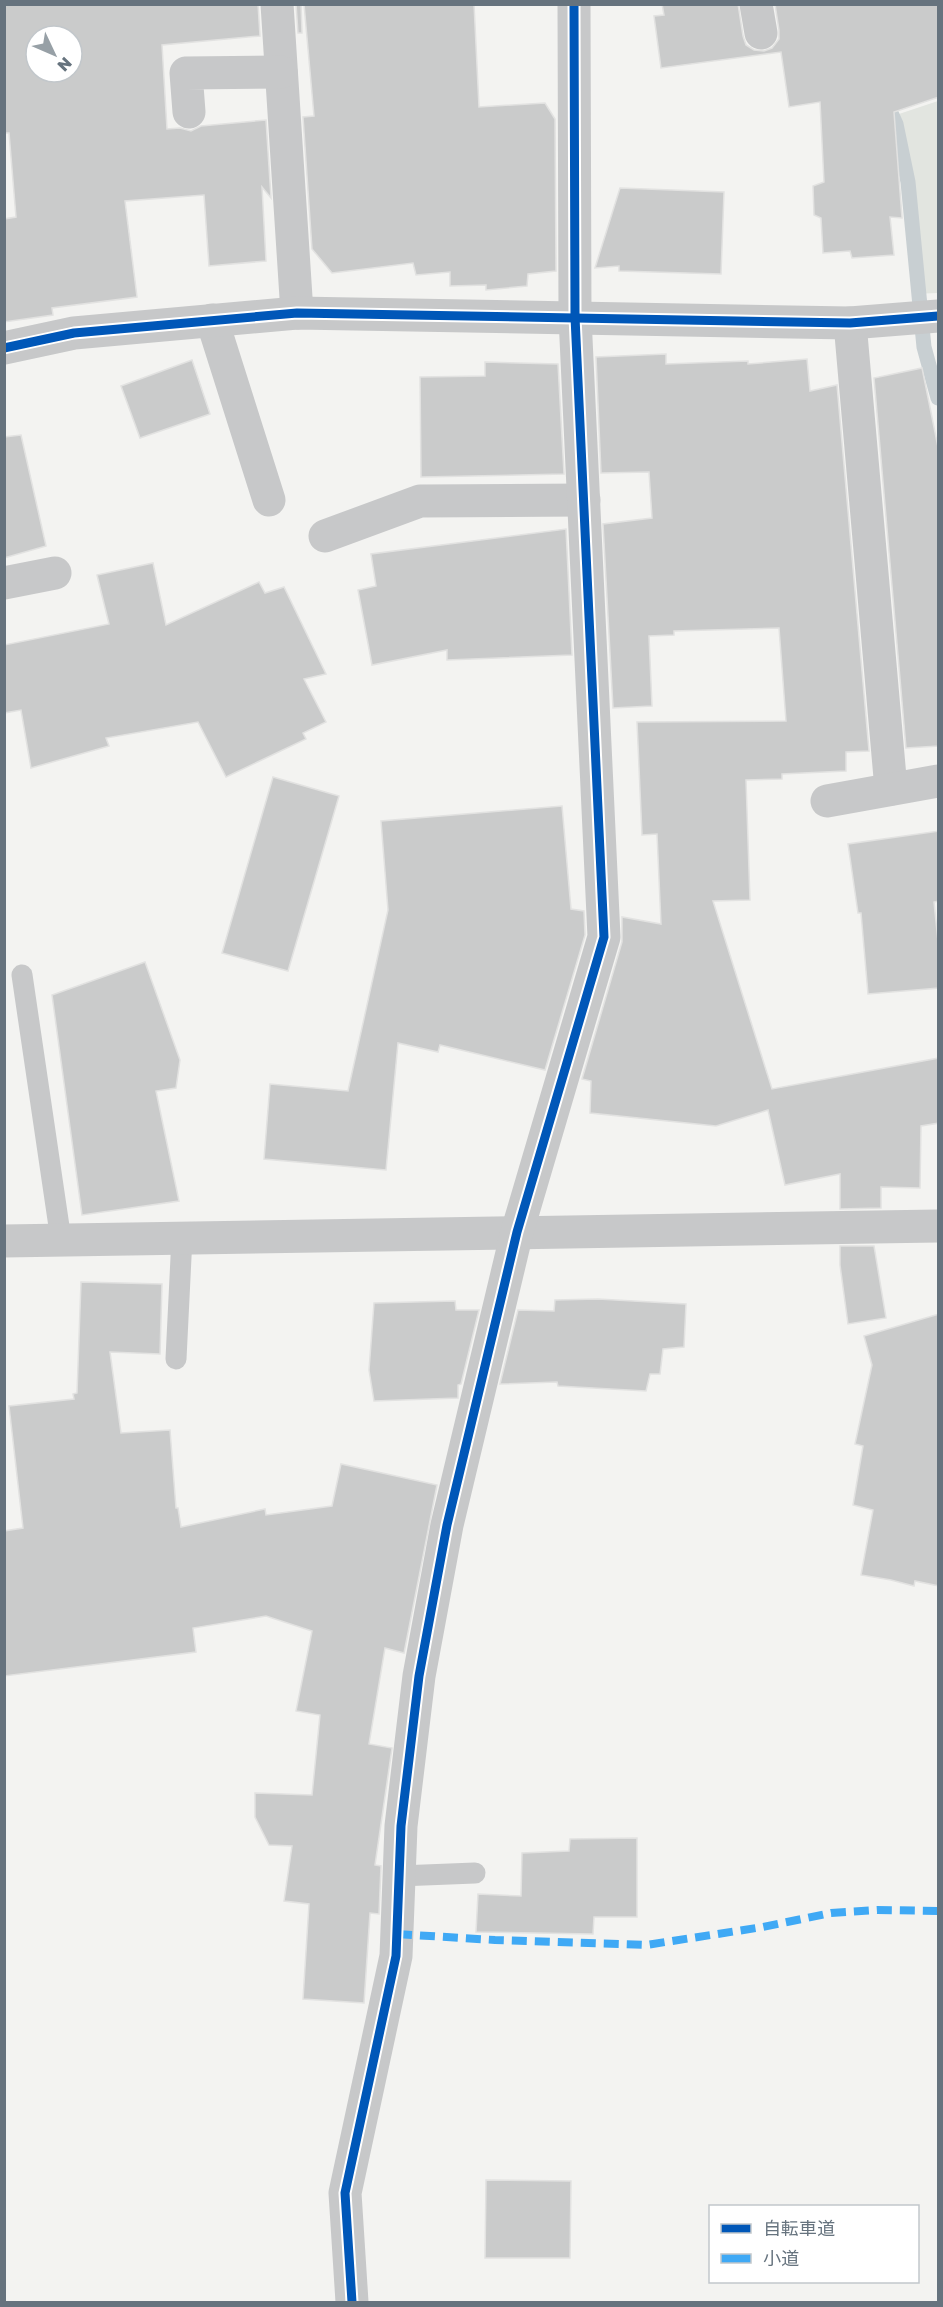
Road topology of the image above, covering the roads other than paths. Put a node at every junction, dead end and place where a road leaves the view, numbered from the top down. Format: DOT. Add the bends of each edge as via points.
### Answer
graph roads {
  1 [pos="277,4"];
  2 [pos="574,4"];
  3 [pos="281,72"];
  4 [pos="189,112"];
  5 [pos="297,313"];
  6 [pos="939,316"];
  7 [pos="575,317"];
  8 [pos="212,320"];
  9 [pos="850,323"];
  10 [pos="4,348"];
  11 [pos="269,500"];
  12 [pos="584,500"];
  13 [pos="325,536"];
  14 [pos="55,573"];
  15 [pos="4,583"];
  16 [pos="939,781"];
  17 [pos="891,789"];
  18 [pos="827,801"];
  19 [pos="22,975"];
  20 [pos="939,1226"];
  21 [pos="517,1232"];
  22 [pos="182,1237"];
  23 [pos="61,1240"];
  24 [pos="4,1241"];
  25 [pos="176,1359"];
  26 [pos="475,1873"];
  27 [pos="399,1876"];
  28 [pos="352,2302"];
  1 -- 3 [label="street"];
  2 -- 7 [label="street"];
  3 -- 4 [label="street" via="186,73"];
  3 -- 5 [label="street"];
  5 -- 7 [label="street"];
  5 -- 8 [label="street"];
  6 -- 9 [label="street"];
  7 -- 9 [label="street"];
  7 -- 12 [label="street"];
  8 -- 10 [label="street" via="74,333"];
  8 -- 11 [label="street"];
  9 -- 17 [label="street"];
  12 -- 13 [label="street" via="420,501"];
  12 -- 21 [label="street" via="604,937"];
  14 -- 15 [label="street"];
  16 -- 17 [label="street"];
  17 -- 18 [label="street"];
  19 -- 23 [label="lane"];
  20 -- 21 [label="street"];
  21 -- 22 [label="street"];
  21 -- 27 [label="street" via="447,1525 419,1676"];
  22 -- 23 [label="street"];
  22 -- 25 [label="lane"];
  23 -- 24 [label="street"];
  26 -- 27 [label="lane"];
  27 -- 28 [label="street" via="396,1956 345,2193"];
}
